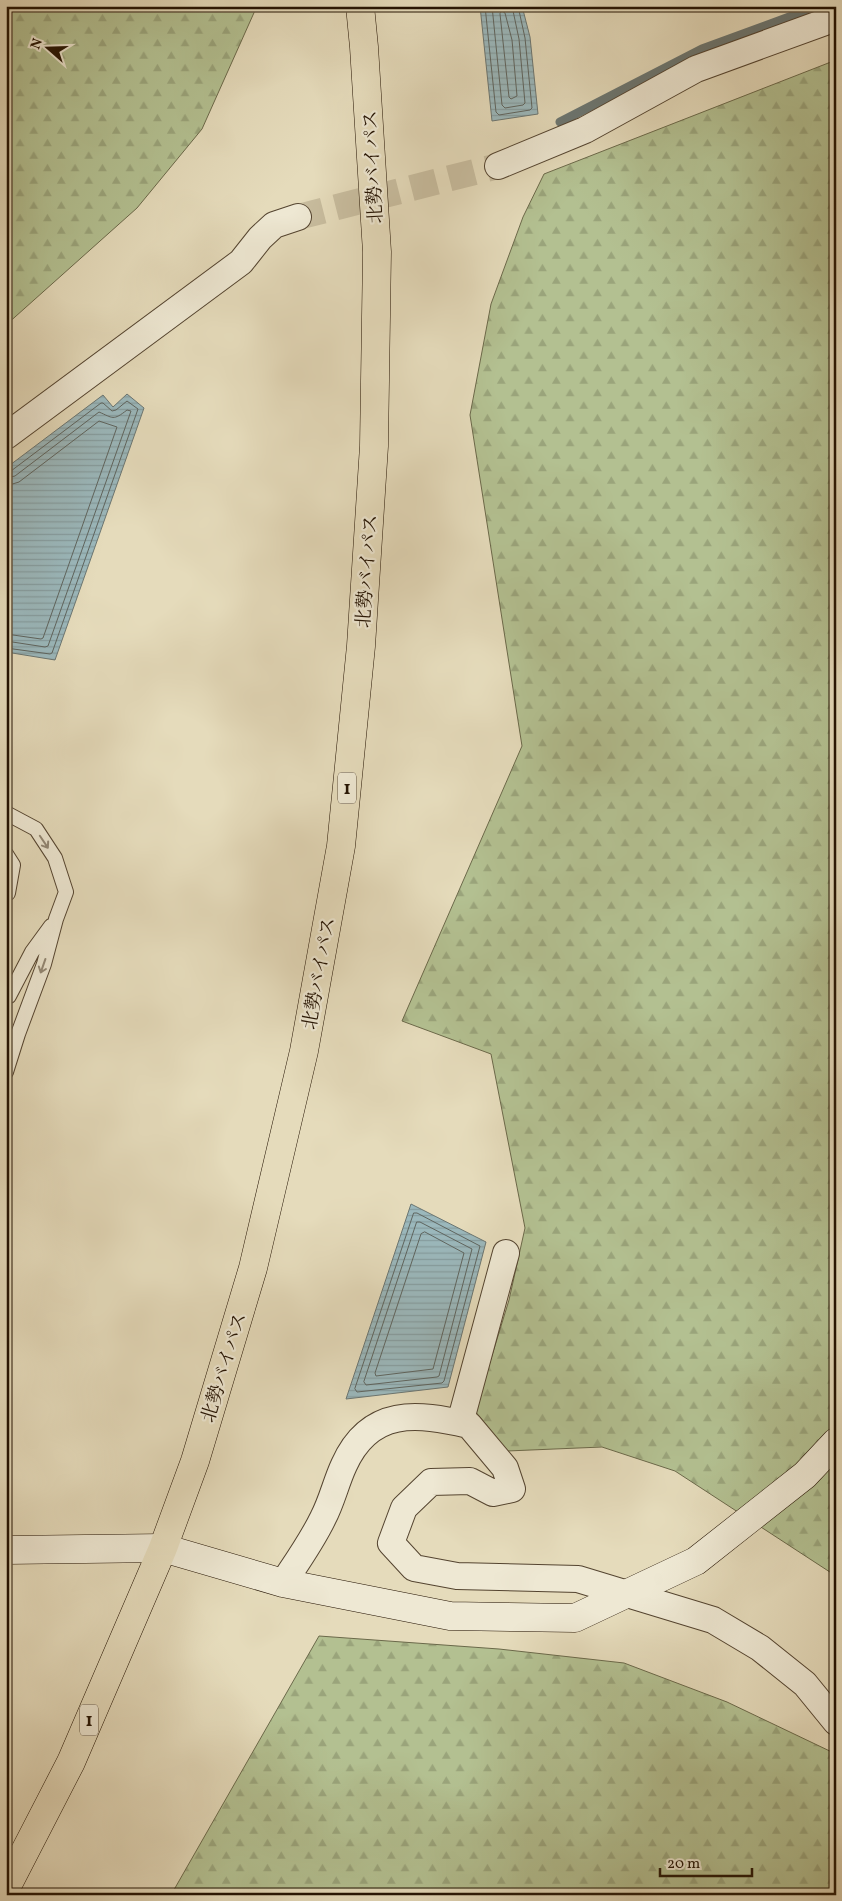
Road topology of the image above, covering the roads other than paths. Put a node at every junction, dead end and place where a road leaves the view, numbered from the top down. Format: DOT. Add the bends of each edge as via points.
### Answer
graph roads {
  1 [pos="360,6"];
  2 [pos="836,18"];
  3 [pos="498,166"];
  4 [pos="298,218"];
  5 [pos="6,436"];
  6 [pos="6,814"];
  7 [pos="6,854"];
  8 [pos="6,893"];
  9 [pos="56,919"];
  10 [pos="6,996"];
  11 [pos="6,1072"];
  12 [pos="506,1253"];
  13 [pos="460,1423"];
  14 [pos="836,1442"];
  15 [pos="163,1548"];
  16 [pos="6,1550"];
  17 [pos="282,1583"];
  18 [pos="627,1594"];
  19 [pos="836,1722"];
  20 [pos="6,1888"];
  1 -- 15 [label="highway, 北勢バイパス / 1" via="377,252 374,446 361,646 341,846 304,1051 253,1268 194,1461"];
  2 -- 3 [label="street" via="696,69 585,130"];
  4 -- 5 [label="street" via="274,225 241,262"];
  6 -- 9 [label="lane, one-way" via="36,829 55,858 66,892"];
  7 -- 8 [label="lane" via="13,865"];
  9 -- 10 [label="lane" via="32,952 9,996"];
  9 -- 11 [label="lane, one-way" via="44,964"];
  12 -- 13 [label="street"];
  13 -- 17 [label="street" via="420,1417 387,1420 372,1429 351,1452 320,1526"];
  13 -- 18 [label="street" via="469,1425 488,1447 504,1468 512,1489 493,1492 470,1481 431,1482 404,1508 391,1543 414,1568 457,1576 578,1579"];
  14 -- 18 [label="street" via="805,1475 696,1560"];
  15 -- 16 [label="street"];
  15 -- 17 [label="street"];
  15 -- 20 [label="highway, 北勢バイパス / 1" via="71,1762"];
  17 -- 18 [label="street" via="450,1616 575,1618"];
  18 -- 19 [label="street" via="713,1620 760,1648 805,1684"];
}
